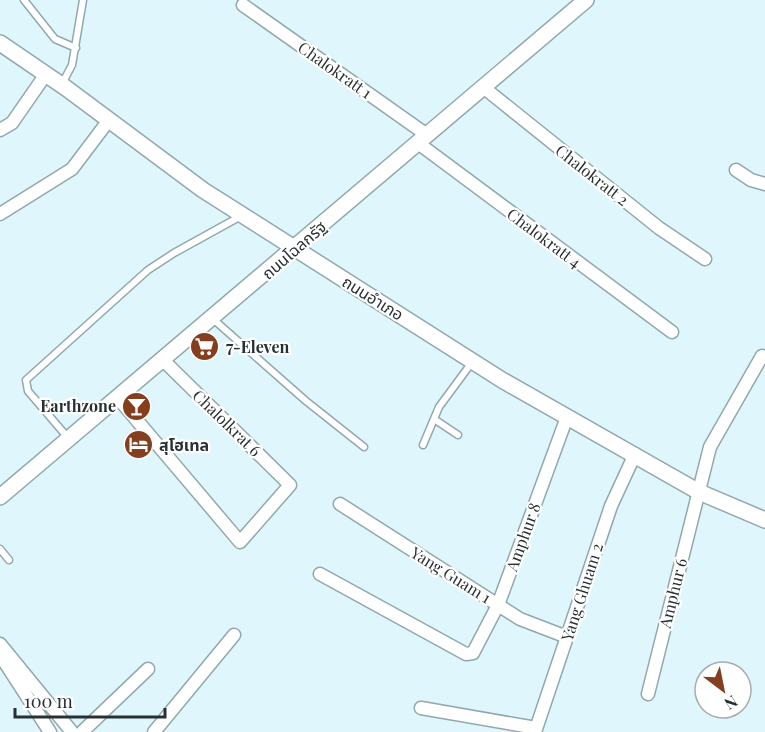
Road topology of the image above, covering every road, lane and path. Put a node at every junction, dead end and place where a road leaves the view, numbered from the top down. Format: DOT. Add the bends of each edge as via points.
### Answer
graph roads {
  1 [pos="24,0"];
  2 [pos="83,0"];
  3 [pos="586,0"];
  4 [pos="243,5"];
  5 [pos="0,43"];
  6 [pos="76,48"];
  7 [pos="46,74"];
  8 [pos="62,85"];
  9 [pos="483,87"];
  10 [pos="109,120"];
  11 [pos="0,130"];
  12 [pos="423,139"];
  13 [pos="736,170"];
  14 [pos="765,184"];
  15 [pos="0,214"];
  16 [pos="243,215"];
  17 [pos="295,249"];
  18 [pos="705,259"];
  19 [pos="213,318"];
  20 [pos="672,332"];
  21 [pos="764,357"];
  22 [pos="163,360"];
  23 [pos="473,361"];
  24 [pos="118,398"];
  25 [pos="567,417"];
  26 [pos="434,419"];
  27 [pos="458,435"];
  28 [pos="70,439"];
  29 [pos="423,445"];
  30 [pos="364,447"];
  31 [pos="635,454"];
  32 [pos="699,492"];
  33 [pos="0,498"];
  34 [pos="340,504"];
  35 [pos="765,520"];
  36 [pos="0,549"];
  37 [pos="9,560"];
  38 [pos="320,574"];
  39 [pos="498,605"];
  40 [pos="234,635"];
  41 [pos="567,637"];
  42 [pos="0,644"];
  43 [pos="0,655"];
  44 [pos="148,669"];
  45 [pos="648,694"];
  46 [pos="421,708"];
  47 [pos="536,730"];
  48 [pos="50,732"];
  49 [pos="72,732"];
  50 [pos="82,732"];
  51 [pos="154,732"];
  1 -- 6 [label="lane" via="55,39"];
  2 -- 6 [label="lane"];
  3 -- 9 [label="street, ถนนโฉลกรัฐ"];
  4 -- 12 [label="street, Chalokratt 1"];
  5 -- 7 [label="street, ถนนอำเภอ"];
  6 -- 8 [label="lane"];
  7 -- 8 [label="street, ถนนอำเภอ"];
  7 -- 11 [label="street" via="12,123"];
  8 -- 10 [label="street, ถนนอำเภอ"];
  9 -- 12 [label="street, ถนนโฉลกรัฐ"];
  9 -- 18 [label="street, Chalokratt 2" via="659,228"];
  10 -- 15 [label="street" via="72,169"];
  10 -- 16 [label="street, ถนนอำเภอ"];
  12 -- 17 [label="street, ถนนโฉลกรัฐ"];
  12 -- 20 [label="street, Chalokratt 4"];
  13 -- 14 [label="street"];
  16 -- 17 [label="street, ถนนอำเภอ"];
  16 -- 28 [label="lane" via="156,264 26,380 28,391"];
  17 -- 19 [label="street, ถนนโฉลกรัฐ"];
  17 -- 23 [label="street, ถนนอำเภอ"];
  19 -- 22 [label="street, ถนนโฉลกรัฐ"];
  19 -- 30 [label="lane"];
  21 -- 32 [label="street, Amphur 6" via="712,441"];
  22 -- 24 [label="street, ถนนโฉลกรัฐ"];
  22 -- 24 [label="street, Chalolkrat 6" via="290,485 240,542"];
  23 -- 25 [label="street, ถนนอำเภอ"];
  23 -- 26 [label="lane"];
  24 -- 28 [label="street, ถนนโฉลกรัฐ"];
  25 -- 31 [label="street, ถนนอำเภอ"];
  25 -- 39 [label="street, Amphur 8"];
  26 -- 27 [label="lane"];
  26 -- 29 [label="lane"];
  28 -- 33 [label="street, ถนนโฉลกรัฐ"];
  31 -- 32 [label="street, ถนนอำเภอ"];
  31 -- 41 [label="street, Yang Ghuam 2" via="611,506"];
  32 -- 35 [label="street, ถนนอำเภอ"];
  32 -- 45 [label="street, Amphur 6"];
  34 -- 39 [label="street, Yang Guam 1"];
  36 -- 37 [label="lane"];
  38 -- 39 [label="street, Amphur 8" via="426,634 472,654"];
  39 -- 41 [label="street, Yang Guam 1" via="532,625"];
  40 -- 51 [label="street"];
  41 -- 47 [label="street, Yang Ghuam 2"];
  42 -- 49 [label="street"];
  43 -- 48 [label="street"];
  44 -- 50 [label="street"];
  46 -- 47 [label="street"];
}
